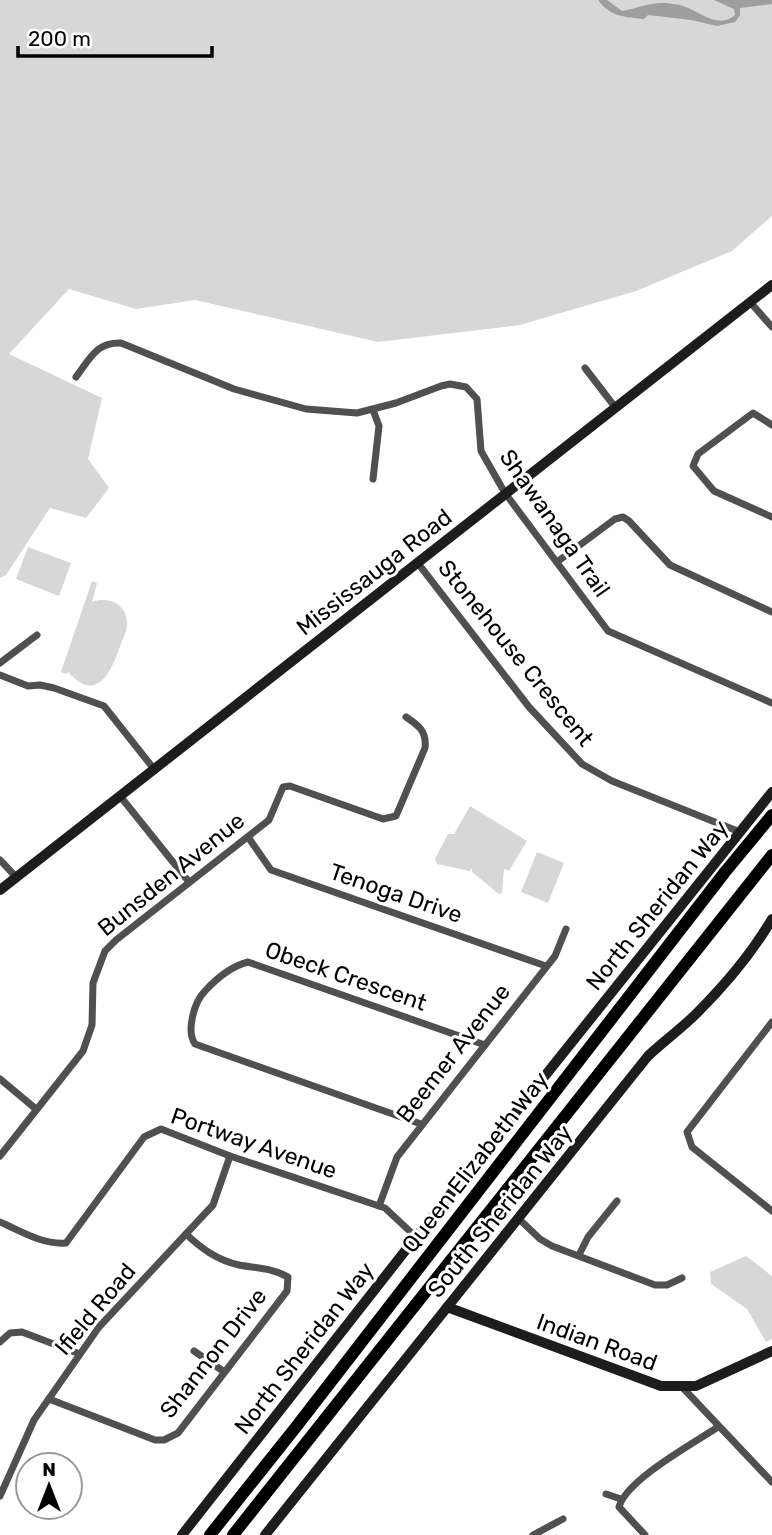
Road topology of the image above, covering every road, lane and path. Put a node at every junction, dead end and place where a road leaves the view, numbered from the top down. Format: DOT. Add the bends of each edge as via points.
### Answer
graph roads {
  1 [pos="772,285"];
  2 [pos="750,302"];
  3 [pos="772,327"];
  4 [pos="585,368"];
  5 [pos="76,377"];
  6 [pos="615,407"];
  7 [pos="373,410"];
  8 [pos="772,425"];
  9 [pos="373,479"];
  10 [pos="505,493"];
  11 [pos="772,517"];
  12 [pos="417,562"];
  13 [pos="557,562"];
  14 [pos="772,612"];
  15 [pos="37,635"];
  16 [pos="0,663"];
  17 [pos="0,675"];
  18 [pos="771,700"];
  19 [pos="406,717"];
  20 [pos="154,769"];
  21 [pos="772,792"];
  22 [pos="120,796"];
  23 [pos="772,815"];
  24 [pos="740,832"];
  25 [pos="248,837"];
  26 [pos="772,855"];
  27 [pos="0,860"];
  28 [pos="16,877"];
  29 [pos="189,883"];
  30 [pos="0,890"];
  31 [pos="772,919"];
  32 [pos="566,929"];
  33 [pos="546,966"];
  34 [pos="772,1022"];
  35 [pos="485,1045"];
  36 [pos="0,1079"];
  37 [pos="37,1109"];
  38 [pos="421,1124"];
  39 [pos="0,1156"];
  40 [pos="230,1156"];
  41 [pos="617,1201"];
  42 [pos="379,1206"];
  43 [pos="772,1212"];
  44 [pos="519,1219"];
  45 [pos="0,1222"];
  46 [pos="186,1234"];
  47 [pos="416,1237"];
  48 [pos="579,1255"];
  49 [pos="682,1278"];
  50 [pos="447,1307"];
  51 [pos="0,1342"];
  52 [pos="194,1351"];
  53 [pos="772,1351"];
  54 [pos="80,1354"];
  55 [pos="223,1371"];
  56 [pos="683,1388"];
  57 [pos="49,1399"];
  58 [pos="718,1427"];
  59 [pos="772,1482"];
  60 [pos="606,1494"];
  61 [pos="0,1496"];
  62 [pos="621,1499"];
  63 [pos="564,1520"];
  64 [pos="268,1531"];
  65 [pos="182,1535"];
  66 [pos="211,1535"];
  67 [pos="233,1535"];
  68 [pos="280,1535"];
  69 [pos="533,1535"];
  70 [pos="645,1535"];
  1 -- 2 [label="street, Mississauga Road"];
  2 -- 3 [label="street"];
  2 -- 6 [label="street, Mississauga Road"];
  4 -- 6 [label="street"];
  5 -- 7 [label="street, Shawanaga Trail" via="100,346 121,343 261,397 324,411"];
  6 -- 10 [label="street, Mississauga Road"];
  7 -- 9 [label="street" via="379,435"];
  7 -- 10 [label="street, Shawanaga Trail" via="441,386 466,387 477,399 481,451"];
  8 -- 11 [label="street" via="753,413 698,454 693,466 714,491"];
  10 -- 12 [label="street, Mississauga Road"];
  10 -- 13 [label="street, Shawanaga Trail"];
  12 -- 20 [label="street, Mississauga Road"];
  12 -- 24 [label="street, Stonehouse Crescent" via="529,706 582,764 611,781"];
  13 -- 14 [label="street" via="623,517 670,565"];
  13 -- 18 [label="street, Shawanaga Trail" via="608,631"];
  15 -- 16 [label="street"];
  17 -- 20 [label="street" via="104,706"];
  19 -- 25 [label="street, Bunsden Avenue" via="421,727 426,740 396,816 383,819 290,786 283,787 269,820"];
  20 -- 22 [label="street, Mississauga Road"];
  21 -- 24 [label="street, North Sheridan Way"];
  22 -- 28 [label="street, Mississauga Road"];
  22 -- 29 [label="street"];
  23 -- 66 [label="highway, Queen Elizabeth Way"];
  24 -- 47 [label="street, North Sheridan Way"];
  25 -- 29 [label="street, Bunsden Avenue"];
  25 -- 33 [label="street, Tenoga Drive" via="271,870"];
  26 -- 67 [label="highway, Queen Elizabeth Way"];
  27 -- 28 [label="street"];
  28 -- 30 [label="street, Mississauga Road"];
  29 -- 37 [label="street, Bunsden Avenue" via="105,951 93,983 92,1026 83,1051"];
  31 -- 44 [label="street, South Sheridan Way" via="726,981 648,1056"];
  32 -- 33 [label="street, Beemer Avenue"];
  33 -- 35 [label="street, Beemer Avenue"];
  34 -- 43 [label="street" via="687,1132 692,1147"];
  35 -- 38 [label="street, Beemer Avenue"];
  35 -- 38 [label="street, Obeck Crescent" via="248,962 202,992 189,1029 195,1044"];
  36 -- 37 [label="street"];
  37 -- 39 [label="street, Bunsden Avenue"];
  38 -- 42 [label="street, Beemer Avenue" via="397,1157"];
  40 -- 42 [label="street, Portway Avenue"];
  40 -- 45 [label="street, Portway Avenue" via="157,1129 144,1136 66,1242 41,1239"];
  40 -- 46 [label="street, Ifield Road" via="212,1205"];
  41 -- 48 [label="street" via="587,1237"];
  42 -- 47 [label="street, Portway Avenue"];
  44 -- 48 [label="street" via="540,1239"];
  44 -- 50 [label="street, South Sheridan Way"];
  46 -- 54 [label="street, Ifield Road"];
  46 -- 55 [label="street, Shannon Drive" via="223,1261 288,1277 287,1291"];
  47 -- 65 [label="street, North Sheridan Way"];
  48 -- 49 [label="street" via="655,1285"];
  50 -- 56 [label="street, Indian Road" via="646,1382"];
  50 -- 64 [label="street, South Sheridan Way"];
  51 -- 54 [label="street" via="9,1333 22,1332"];
  52 -- 55 [label="street"];
  53 -- 56 [label="street, Indian Road"];
  54 -- 57 [label="street, Ifield Road"];
  55 -- 57 [label="street, Shannon Drive" via="178,1433 164,1440 145,1437"];
  56 -- 58 [label="street"];
  57 -- 61 [label="street, Ifield Road" via="34,1420"];
  58 -- 59 [label="street"];
  58 -- 62 [label="street" via="659,1465"];
  60 -- 62 [label="street"];
  62 -- 70 [label="street" via="619,1507"];
  63 -- 69 [label="street"];
  64 -- 68 [label="street"];
}
